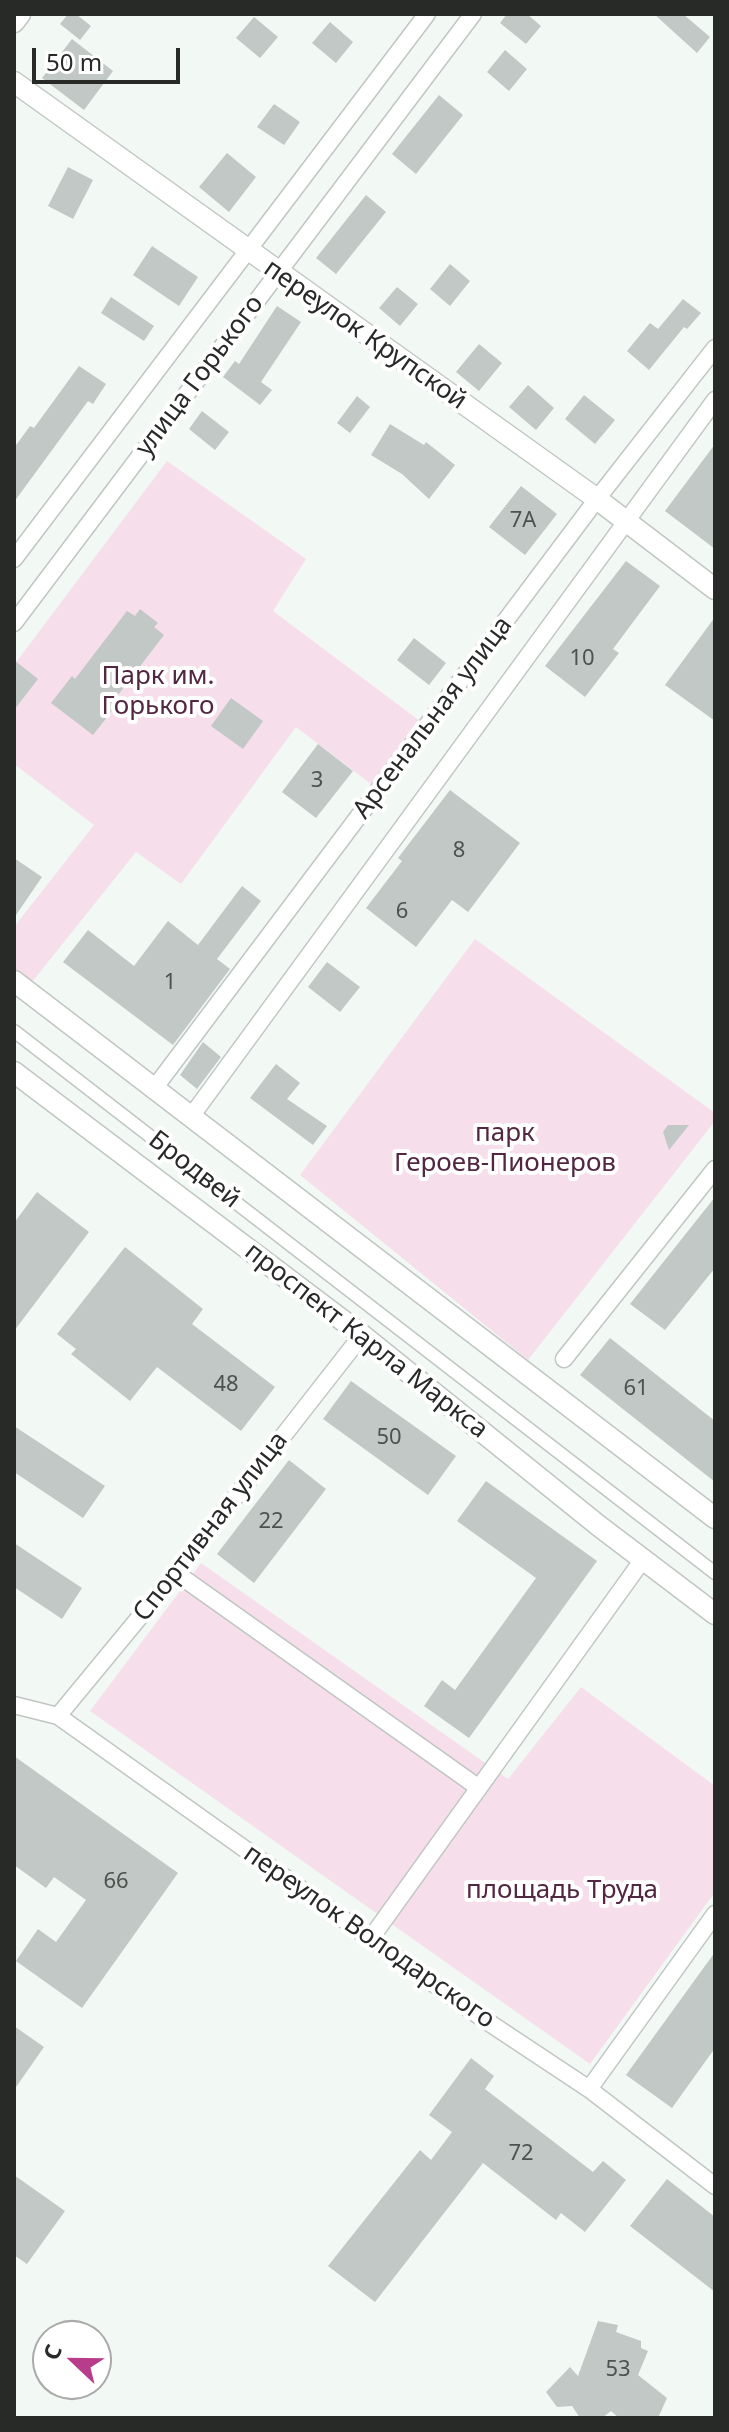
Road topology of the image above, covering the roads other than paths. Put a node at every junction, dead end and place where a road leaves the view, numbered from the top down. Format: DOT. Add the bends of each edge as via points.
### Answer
graph roads {
  1 [pos="20,14"];
  2 [pos="427,14"];
  3 [pos="473,14"];
  4 [pos="14,22"];
  5 [pos="14,82"];
  6 [pos="248,252"];
  7 [pos="277,271"];
  8 [pos="715,348"];
  9 [pos="715,400"];
  10 [pos="597,499"];
  11 [pos="625,521"];
  12 [pos="14,559"];
  13 [pos="715,589"];
  14 [pos="14,623"];
  15 [pos="14,981"];
  16 [pos="14,1031"];
  17 [pos="14,1072"];
  18 [pos="153,1090"];
  19 [pos="190,1118"];
  20 [pos="715,1169"];
  21 [pos="362,1335"];
  22 [pos="564,1359"];
  23 [pos="715,1518"];
  24 [pos="644,1558"];
  25 [pos="176,1573"];
  26 [pos="715,1573"];
  27 [pos="715,1614"];
  28 [pos="14,1705"];
  29 [pos="58,1716"];
  30 [pos="479,1788"];
  31 [pos="715,1914"];
  32 [pos="371,1938"];
  33 [pos="589,2089"];
  34 [pos="715,2186"];
  1 -- 4 [label="street"];
  2 -- 6 [label="street, улица Горького"];
  3 -- 7 [label="street, улица Горького"];
  5 -- 6 [label="street, переулок Крупской"];
  6 -- 7 [label="street, переулок Крупской"];
  6 -- 12 [label="street, улица Горького"];
  7 -- 10 [label="street, переулок Крупской"];
  7 -- 14 [label="street, улица Горького"];
  8 -- 10 [label="street, Арсенальная улица"];
  9 -- 11 [label="street, Арсенальная улица"];
  10 -- 11 [label="street, переулок Крупской"];
  10 -- 18 [label="street, Арсенальная улица"];
  11 -- 13 [label="street, переулок Крупской"];
  11 -- 19 [label="street, Арсенальная улица"];
  15 -- 18 [label="street"];
  16 -- 26 [label="street, Бродвей"];
  17 -- 21 [label="street, проспект Карла Маркса"];
  18 -- 19 [label="street"];
  19 -- 23 [label="street"];
  20 -- 22 [label="street"];
  21 -- 24 [label="street, проспект Карла Маркса"];
  21 -- 25 [label="street, Спортивная улица"];
  24 -- 27 [label="street, проспект Карла Маркса"];
  24 -- 30 [label="street"];
  25 -- 29 [label="street, Спортивная улица"];
  25 -- 30 [label="street"];
  28 -- 29 [label="street, переулок Володарского"];
  29 -- 32 [label="street, переулок Володарского"];
  30 -- 32 [label="street"];
  31 -- 33 [label="street"];
  32 -- 33 [label="street, переулок Володарского"];
  33 -- 34 [label="street, переулок Володарского"];
}
